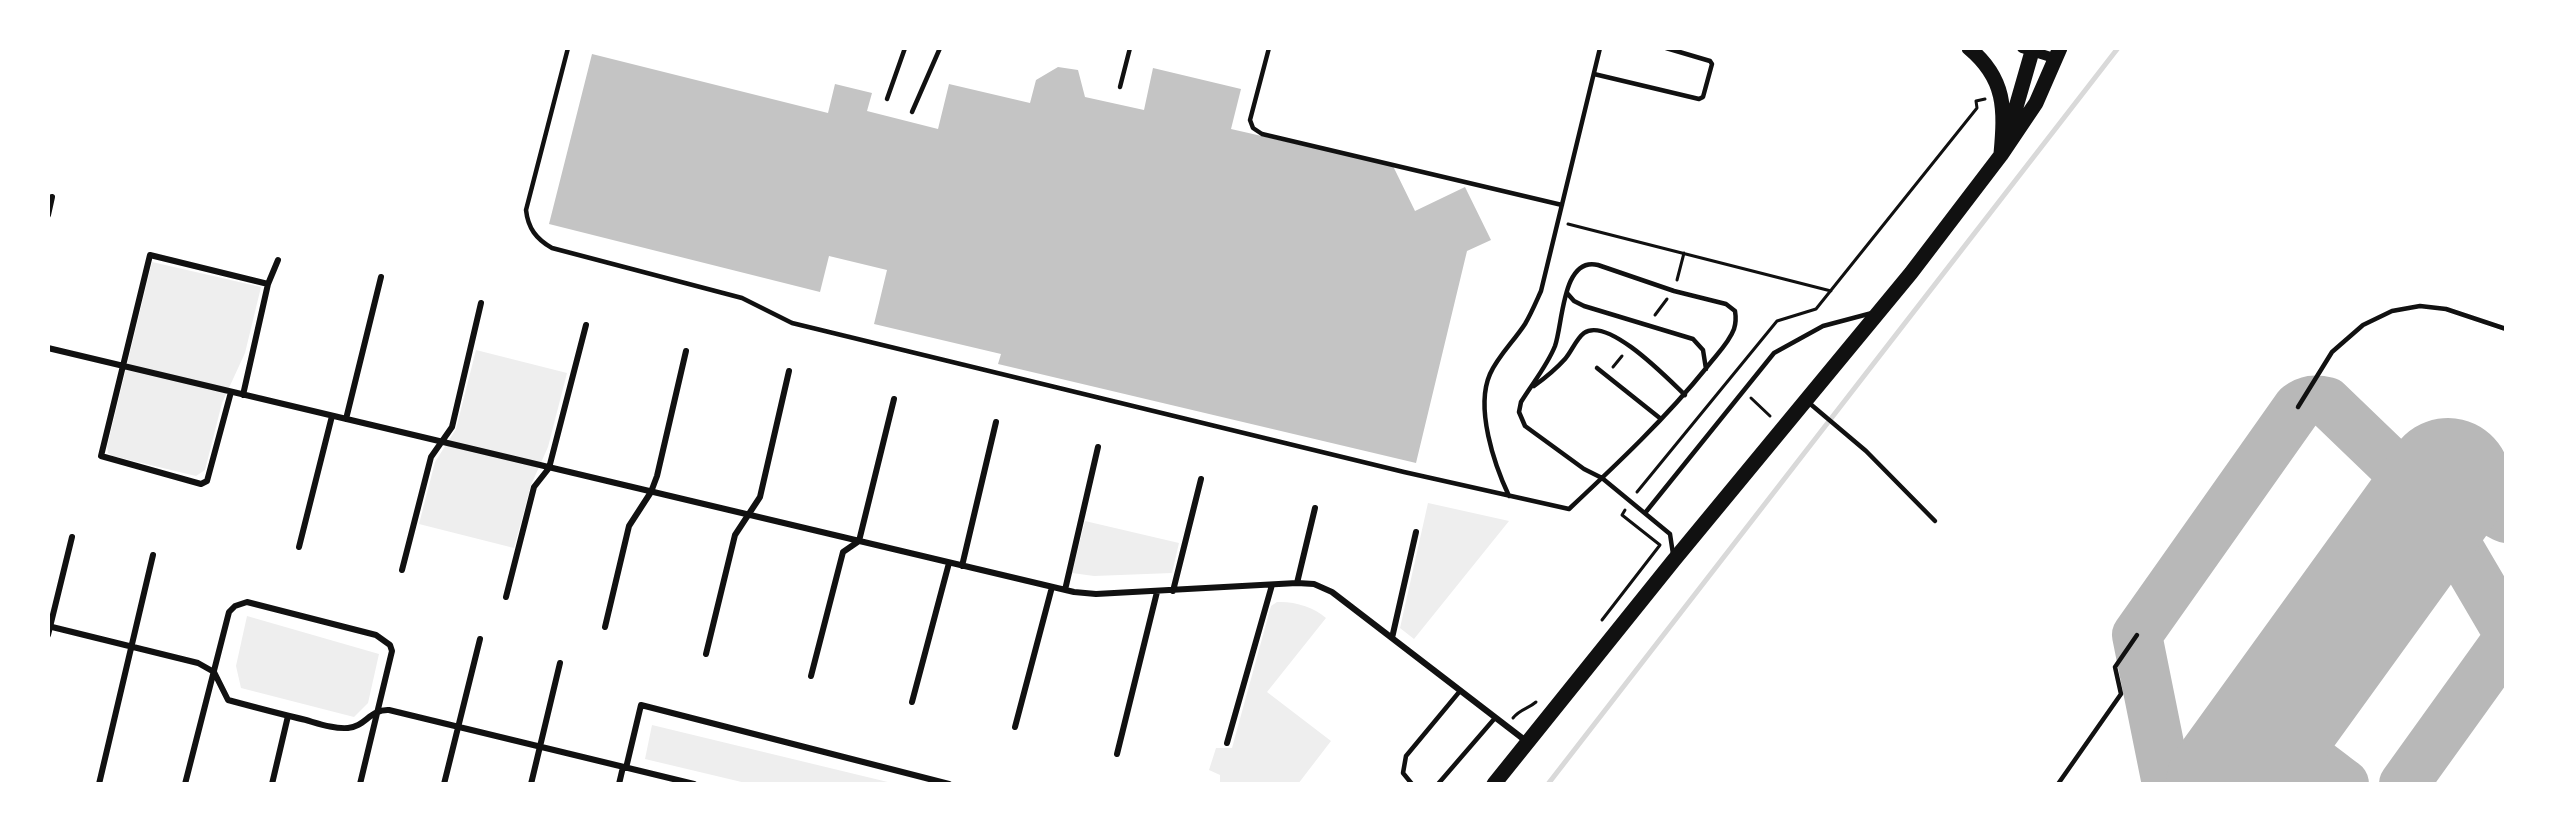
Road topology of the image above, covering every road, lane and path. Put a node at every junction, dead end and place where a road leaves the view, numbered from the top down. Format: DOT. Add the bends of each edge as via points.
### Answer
graph roads {
  1 [pos="568,48"];
  2 [pos="905,48"];
  3 [pos="940,48"];
  4 [pos="1130,48"];
  5 [pos="1269,48"];
  6 [pos="1600,48"];
  7 [pos="1666,48"];
  8 [pos="1969,48"];
  9 [pos="2069,48"];
  10 [pos="2029,49"];
  11 [pos="2059,53"];
  12 [pos="1594,74"];
  13 [pos="1120,87"];
  14 [pos="887,99"];
  15 [pos="912,112"];
  16 [pos="2001,155"];
  17 [pos="52,197"];
  18 [pos="1562,205"];
  19 [pos="48,215"];
  20 [pos="1557,221"];
  21 [pos="278,260"];
  22 [pos="381,277"];
  23 [pos="268,284"];
  24 [pos="1831,291"];
  25 [pos="1567,293"];
  26 [pos="481,303"];
  27 [pos="1879,312"];
  28 [pos="586,326"];
  29 [pos="2506,328"];
  30 [pos="48,348"];
  31 [pos="686,351"];
  32 [pos="121,366"];
  33 [pos="1597,368"];
  34 [pos="1706,369"];
  35 [pos="789,371"];
  36 [pos="1729,379"];
  37 [pos="1531,387"];
  38 [pos="1743,391"];
  39 [pos="231,392"];
  40 [pos="1685,394"];
  41 [pos="243,395"];
  42 [pos="894,399"];
  43 [pos="1806,400"];
  44 [pos="2298,407"];
  45 [pos="332,416"];
  46 [pos="345,419"];
  47 [pos="1661,419"];
  48 [pos="996,422"];
  49 [pos="1783,428"];
  50 [pos="442,442"];
  51 [pos="1098,447"];
  52 [pos="549,468"];
  53 [pos="1602,478"];
  54 [pos="1201,479"];
  55 [pos="651,492"];
  56 [pos="1509,496"];
  57 [pos="1315,508"];
  58 [pos="1645,513"];
  59 [pos="749,515"];
  60 [pos="1935,521"];
  61 [pos="1416,532"];
  62 [pos="72,537"];
  63 [pos="859,541"];
  64 [pos="299,547"];
  65 [pos="153,555"];
  66 [pos="1674,560"];
  67 [pos="949,563"];
  68 [pos="962,566"];
  69 [pos="402,570"];
  70 [pos="1297,583"];
  71 [pos="1272,585"];
  72 [pos="1052,587"];
  73 [pos="1065,590"];
  74 [pos="1173,591"];
  75 [pos="1157,592"];
  76 [pos="506,597"];
  77 [pos="49,626"];
  78 [pos="605,627"];
  79 [pos="48,635"];
  80 [pos="2137,635"];
  81 [pos="1392,638"];
  82 [pos="480,639"];
  83 [pos="132,646"];
  84 [pos="706,654"];
  85 [pos="560,663"];
  86 [pos="214,672"];
  87 [pos="811,676"];
  88 [pos="1460,691"];
  89 [pos="912,702"];
  90 [pos="379,710"];
  91 [pos="288,716"];
  92 [pos="1495,718"];
  93 [pos="458,727"];
  94 [pos="1015,727"];
  95 [pos="1526,742"];
  96 [pos="1227,743"];
  97 [pos="540,747"];
  98 [pos="1117,754"];
  99 [pos="625,767"];
  100 [pos="99,784"];
  101 [pos="185,784"];
  102 [pos="272,784"];
  103 [pos="360,784"];
  104 [pos="444,784"];
  105 [pos="531,784"];
  106 [pos="619,784"];
  107 [pos="693,784"];
  108 [pos="949,784"];
  109 [pos="1412,784"];
  110 [pos="1438,784"];
  111 [pos="1494,784"];
  112 [pos="2058,784"];
  1 -- 56 [label="lane" via="526,210 531,230 552,248 742,298 792,323"];
  2 -- 14 [label="lane"];
  3 -- 15 [label="lane"];
  4 -- 13 [label="lane"];
  5 -- 18 [label="lane" via="1250,120 1262,134"];
  6 -- 12 [label="lane"];
  7 -- 12 [label="lane" via="1710,61 1703,97"];
  8 -- 16 [label="main road" via="1988,67 2001,93"];
  9 -- 11 [label="main road"];
  10 -- 11 [label="street"];
  10 -- 16 [label="main road"];
  11 -- 16 [label="main road" via="2036,102"];
  12 -- 18 [label="lane"];
  16 -- 27 [label="main road"];
  17 -- 19 [label="street"];
  18 -- 20 [label="lane"];
  20 -- 24 [label="path"];
  20 -- 56 [label="lane" via="1541,291 1487,383 1490,442"];
  21 -- 23 [label="street"];
  22 -- 46 [label="street"];
  23 -- 32 [label="street" via="150,255"];
  23 -- 41 [label="street"];
  25 -- 34 [label="lane" via="1584,306 1693,339 1703,350"];
  25 -- 34 [label="lane" via="1574,274 1591,263 1726,304 1735,311 1734,330"];
  25 -- 37 [label="lane" via="1555,346"];
  26 -- 50 [label="street" via="452,427"];
  27 -- 38 [label="lane" via="1823,326 1774,353"];
  27 -- 43 [label="main road"];
  28 -- 52 [label="street"];
  29 -- 44 [label="lane" via="2446,309 2420,306 2392,311 2363,326 2332,352"];
  30 -- 32 [label="street"];
  31 -- 55 [label="street"];
  32 -- 39 [label="street"];
  32 -- 39 [label="street" via="101,456 201,484 210,477"];
  33 -- 47 [label="lane"];
  34 -- 40 [label="lane"];
  35 -- 59 [label="street" via="760,497"];
  36 -- 38 [label="path"];
  37 -- 40 [label="lane" via="1565,358 1586,332 1596,329 1611,333 1629,346"];
  37 -- 53 [label="lane" via="1519,412 1525,426 1584,470"];
  38 -- 49 [label="path"];
  38 -- 58 [label="lane"];
  39 -- 41 [label="street"];
  40 -- 47 [label="lane"];
  41 -- 45 [label="street"];
  42 -- 63 [label="street"];
  43 -- 49 [label="main road"];
  43 -- 60 [label="lane" via="1866,451"];
  45 -- 46 [label="street"];
  45 -- 64 [label="street"];
  46 -- 50 [label="street"];
  47 -- 53 [label="lane"];
  48 -- 68 [label="street"];
  49 -- 66 [label="main road"];
  50 -- 52 [label="street"];
  50 -- 69 [label="street" via="431,457"];
  51 -- 73 [label="street"];
  52 -- 55 [label="street"];
  52 -- 76 [label="street" via="534,487"];
  53 -- 56 [label="lane" via="1569,509"];
  53 -- 58 [label="lane"];
  54 -- 74 [label="street"];
  55 -- 59 [label="street"];
  55 -- 78 [label="street" via="629,526"];
  57 -- 70 [label="street"];
  58 -- 66 [label="lane" via="1670,534"];
  59 -- 63 [label="street"];
  59 -- 84 [label="street" via="735,535"];
  61 -- 81 [label="street"];
  62 -- 77 [label="street"];
  63 -- 67 [label="street"];
  63 -- 87 [label="street" via="843,552"];
  65 -- 83 [label="street"];
  66 -- 95 [label="main road"];
  67 -- 68 [label="street"];
  67 -- 89 [label="street"];
  68 -- 72 [label="street"];
  70 -- 71 [label="street"];
  70 -- 81 [label="street" via="1314,584 1332,592"];
  71 -- 74 [label="street"];
  71 -- 96 [label="street"];
  72 -- 73 [label="street"];
  72 -- 94 [label="street"];
  73 -- 75 [label="street" via="1087,594"];
  74 -- 75 [label="street"];
  75 -- 98 [label="street"];
  77 -- 79 [label="street"];
  77 -- 83 [label="street"];
  80 -- 112 [label="lane" via="2115,667 2121,694"];
  81 -- 88 [label="street"];
  82 -- 93 [label="street"];
  83 -- 86 [label="street" via="198,663"];
  83 -- 100 [label="street"];
  85 -- 97 [label="street"];
  86 -- 90 [label="street" via="230,612 247,602 376,635 386,641 392,651"];
  86 -- 91 [label="street" via="228,700"];
  86 -- 101 [label="street"];
  88 -- 92 [label="street"];
  88 -- 109 [label="lane" via="1406,756 1403,773"];
  90 -- 91 [label="street" via="349,728"];
  90 -- 93 [label="street"];
  90 -- 103 [label="street"];
  91 -- 102 [label="street"];
  92 -- 95 [label="street"];
  92 -- 110 [label="lane"];
  93 -- 97 [label="street"];
  93 -- 104 [label="street"];
  95 -- 111 [label="main road"];
  97 -- 99 [label="street"];
  97 -- 105 [label="street"];
  99 -- 106 [label="street"];
  99 -- 107 [label="street"];
  99 -- 108 [label="street" via="641,705"];
}
